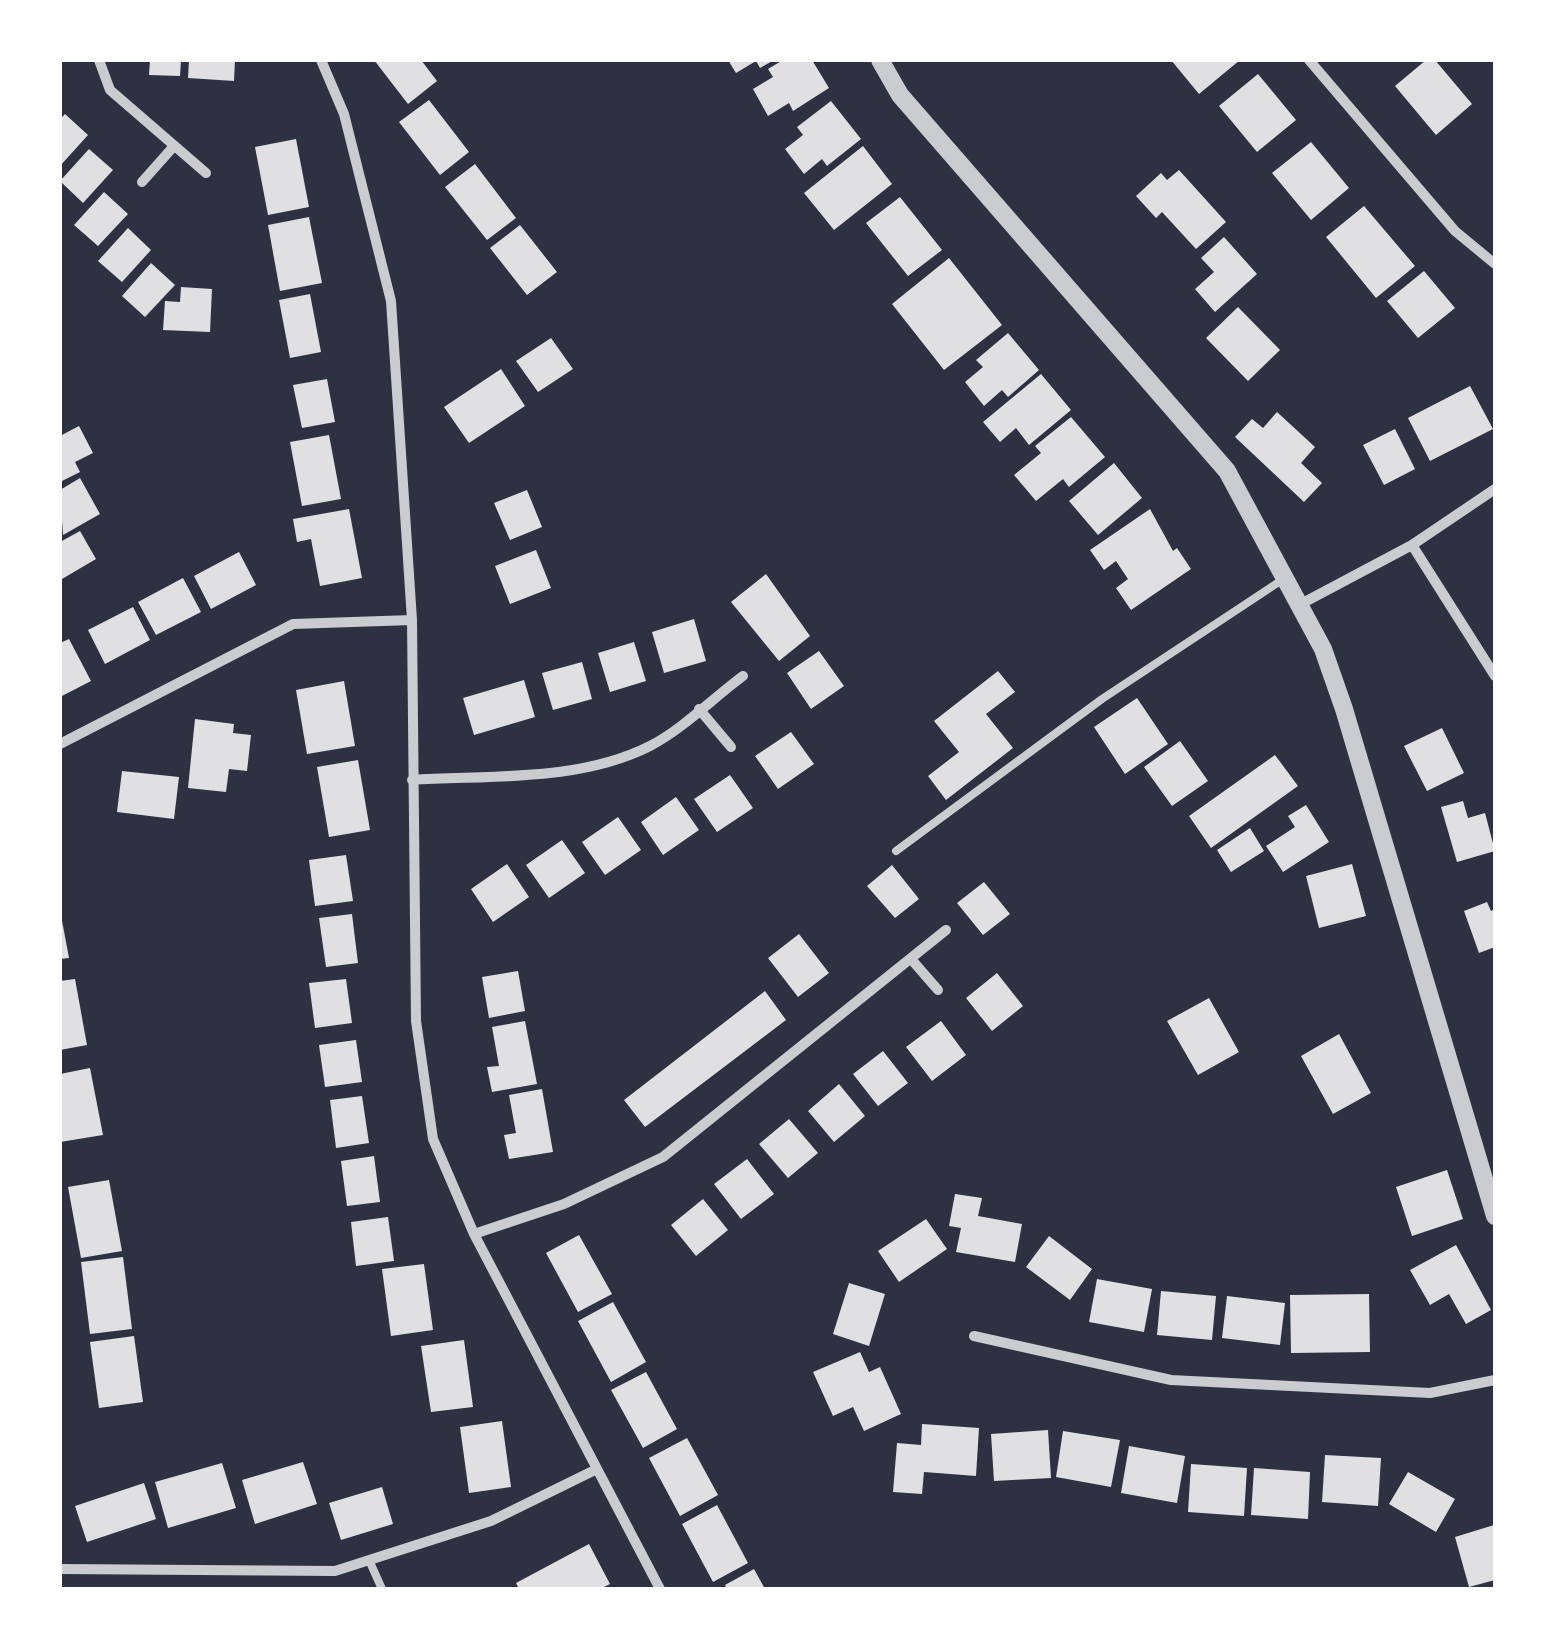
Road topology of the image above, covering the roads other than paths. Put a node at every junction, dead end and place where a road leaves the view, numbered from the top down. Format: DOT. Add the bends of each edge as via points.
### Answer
graph roads {
  1 [pos="98,60"];
  2 [pos="322,60"];
  3 [pos="880,60"];
  4 [pos="1309,60"];
  5 [pos="174,146"];
  6 [pos="206,173"];
  7 [pos="142,182"];
  8 [pos="1495,264"];
  9 [pos="1495,490"];
  10 [pos="1412,545"];
  11 [pos="1286,577"];
  12 [pos="1299,605"];
  13 [pos="412,620"];
  14 [pos="743,676"];
  15 [pos="1495,676"];
  16 [pos="699,709"];
  17 [pos="60,744"];
  18 [pos="731,748"];
  19 [pos="412,780"];
  20 [pos="896,850"];
  21 [pos="946,930"];
  22 [pos="911,959"];
  23 [pos="938,990"];
  24 [pos="1495,1216"];
  25 [pos="474,1234"];
  26 [pos="974,1336"];
  27 [pos="1495,1380"];
  28 [pos="597,1469"];
  29 [pos="370,1560"];
  30 [pos="60,1569"];
  31 [pos="382,1589"];
  32 [pos="660,1589"];
  1 -- 5 [label="street" via="110,90"];
  2 -- 13 [label="street" via="344,114 391,301"];
  3 -- 11 [label="street" via="900,95 1227,471"];
  4 -- 8 [label="street" via="1455,231"];
  5 -- 6 [label="street"];
  5 -- 7 [label="street"];
  9 -- 10 [label="street"];
  10 -- 12 [label="street"];
  10 -- 15 [label="street"];
  11 -- 12 [label="street"];
  11 -- 20 [label="lane" via="1102,699"];
  12 -- 24 [label="street" via="1344,709"];
  13 -- 17 [label="street" via="293,624"];
  13 -- 19 [label="street"];
  14 -- 16 [label="street"];
  16 -- 18 [label="street"];
  16 -- 19 [label="street" via="651,745 598,764"];
  19 -- 25 [label="street" via="416,1021 433,1140"];
  21 -- 22 [label="street"];
  22 -- 23 [label="street"];
  22 -- 25 [label="street" via="663,1157 564,1204"];
  25 -- 28 [label="street"];
  26 -- 27 [label="street" via="1171,1380 1430,1394"];
  28 -- 29 [label="street" via="492,1521"];
  28 -- 32 [label="street"];
  29 -- 30 [label="street" via="335,1571"];
  29 -- 31 [label="lane"];
}
